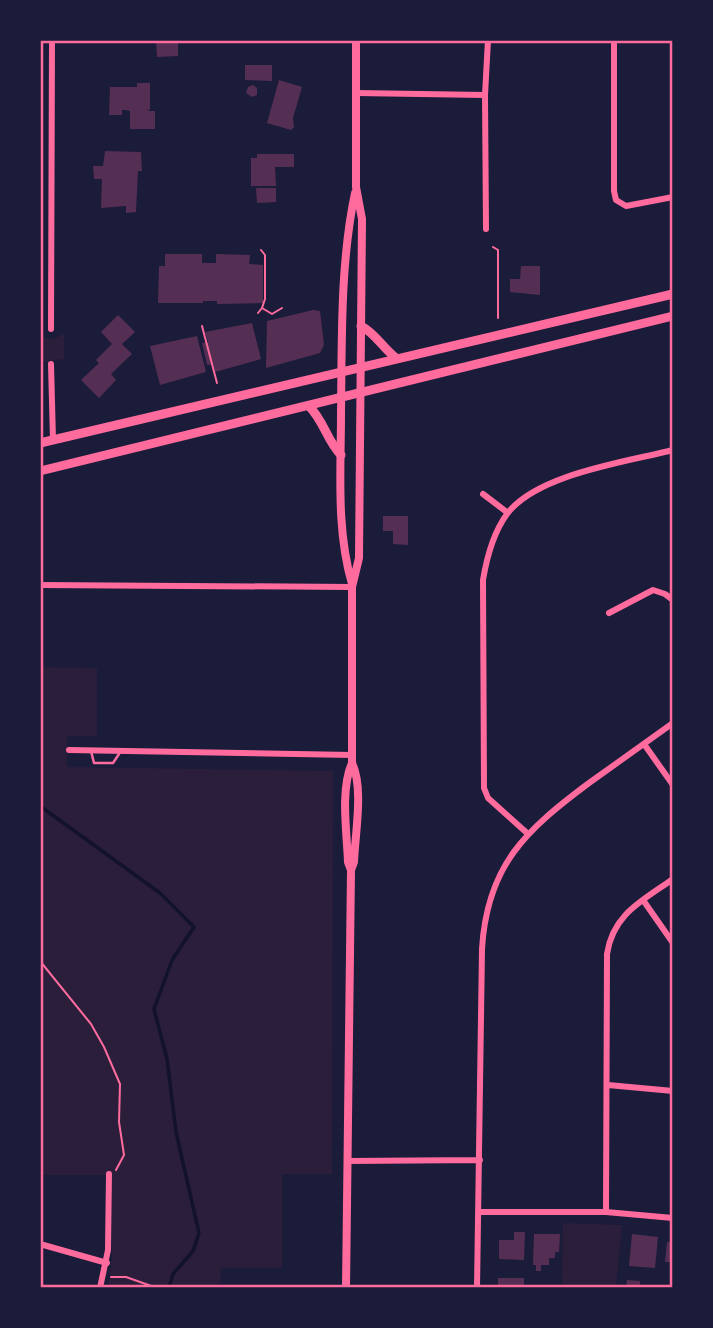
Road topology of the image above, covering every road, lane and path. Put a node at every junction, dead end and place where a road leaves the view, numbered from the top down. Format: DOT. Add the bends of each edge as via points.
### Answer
graph roads {
  1 [pos="52,40"];
  2 [pos="356,40"];
  3 [pos="488,40"];
  4 [pos="614,40"];
  5 [pos="356,93"];
  6 [pos="485,95"];
  7 [pos="356,187"];
  8 [pos="673,197"];
  9 [pos="486,229"];
  10 [pos="493,247"];
  11 [pos="261,250"];
  12 [pos="673,294"];
  13 [pos="282,308"];
  14 [pos="262,309"];
  15 [pos="258,313"];
  16 [pos="673,316"];
  17 [pos="498,318"];
  18 [pos="202,326"];
  19 [pos="361,326"];
  20 [pos="51,329"];
  21 [pos="396,358"];
  22 [pos="51,364"];
  23 [pos="361,366"];
  24 [pos="342,371"];
  25 [pos="217,383"];
  26 [pos="360,394"];
  27 [pos="341,398"];
  28 [pos="309,406"];
  29 [pos="53,440"];
  30 [pos="40,443"];
  31 [pos="673,450"];
  32 [pos="341,455"];
  33 [pos="40,471"];
  34 [pos="483,494"];
  35 [pos="508,513"];
  36 [pos="40,585"];
  37 [pos="352,587"];
  38 [pos="673,600"];
  39 [pos="609,613"];
  40 [pos="673,723"];
  41 [pos="644,744"];
  42 [pos="69,750"];
  43 [pos="91,750"];
  44 [pos="120,751"];
  45 [pos="352,759"];
  46 [pos="673,785"];
  47 [pos="527,833"];
  48 [pos="673,879"];
  49 [pos="643,900"];
  50 [pos="673,943"];
  51 [pos="40,961"];
  52 [pos="608,1085"];
  53 [pos="673,1091"];
  54 [pos="480,1160"];
  55 [pos="347,1161"];
  56 [pos="109,1174"];
  57 [pos="478,1212"];
  58 [pos="606,1212"];
  59 [pos="673,1218"];
  60 [pos="40,1244"];
  61 [pos="107,1263"];
  62 [pos="110,1277"];
  63 [pos="100,1288"];
  64 [pos="157,1288"];
  65 [pos="346,1288"];
  66 [pos="477,1288"];
  1 -- 20 [label="street"];
  2 -- 5 [label="main road"];
  3 -- 6 [label="street"];
  4 -- 8 [label="street" via="616,200 626,206"];
  5 -- 6 [label="street"];
  5 -- 7 [label="main road"];
  6 -- 9 [label="street"];
  7 -- 19 [label="main road" via="362,219"];
  7 -- 24 [label="main road" via="349,220"];
  10 -- 17 [label="path" via="498,250"];
  11 -- 14 [label="path" via="265,255"];
  12 -- 21 [label="main road"];
  13 -- 14 [label="path" via="272,314"];
  14 -- 15 [label="path"];
  16 -- 26 [label="main road"];
  18 -- 25 [label="path"];
  19 -- 21 [label="main road"];
  19 -- 23 [label="main road"];
  21 -- 23 [label="main road"];
  22 -- 29 [label="street"];
  23 -- 24 [label="main road"];
  23 -- 26 [label="main road"];
  24 -- 27 [label="main road"];
  24 -- 29 [label="main road"];
  26 -- 27 [label="main road"];
  26 -- 37 [label="main road" via="359,558"];
  27 -- 28 [label="main road"];
  27 -- 32 [label="main road"];
  28 -- 32 [label="main road"];
  28 -- 33 [label="main road"];
  29 -- 30 [label="main road"];
  31 -- 35 [label="street" via="540,486"];
  32 -- 37 [label="main road" via="341,519"];
  34 -- 35 [label="street"];
  35 -- 47 [label="street" via="488,553 483,580 483,781 488,799"];
  36 -- 37 [label="street"];
  37 -- 45 [label="main road"];
  38 -- 39 [label="street" via="653,590"];
  40 -- 41 [label="street"];
  41 -- 46 [label="street"];
  41 -- 47 [label="street"];
  42 -- 43 [label="street"];
  43 -- 44 [label="street"];
  43 -- 44 [label="lane" via="94,763 113,763"];
  44 -- 45 [label="street"];
  45 -- 55 [label="main road" via="357,792 351,870"];
  47 -- 54 [label="street" via="500,874 483,934"];
  48 -- 49 [label="street"];
  49 -- 50 [label="street"];
  49 -- 52 [label="street" via="610,935"];
  51 -- 56 [label="path" via="91,1024 120,1084 124,1155 119,1169"];
  52 -- 53 [label="street"];
  52 -- 58 [label="street"];
  54 -- 55 [label="street"];
  54 -- 57 [label="street"];
  55 -- 65 [label="main road"];
  56 -- 61 [label="street"];
  57 -- 58 [label="street"];
  57 -- 66 [label="street"];
  58 -- 59 [label="street"];
  60 -- 61 [label="street"];
  61 -- 63 [label="street"];
  62 -- 64 [label="path" via="126,1277"];
}
